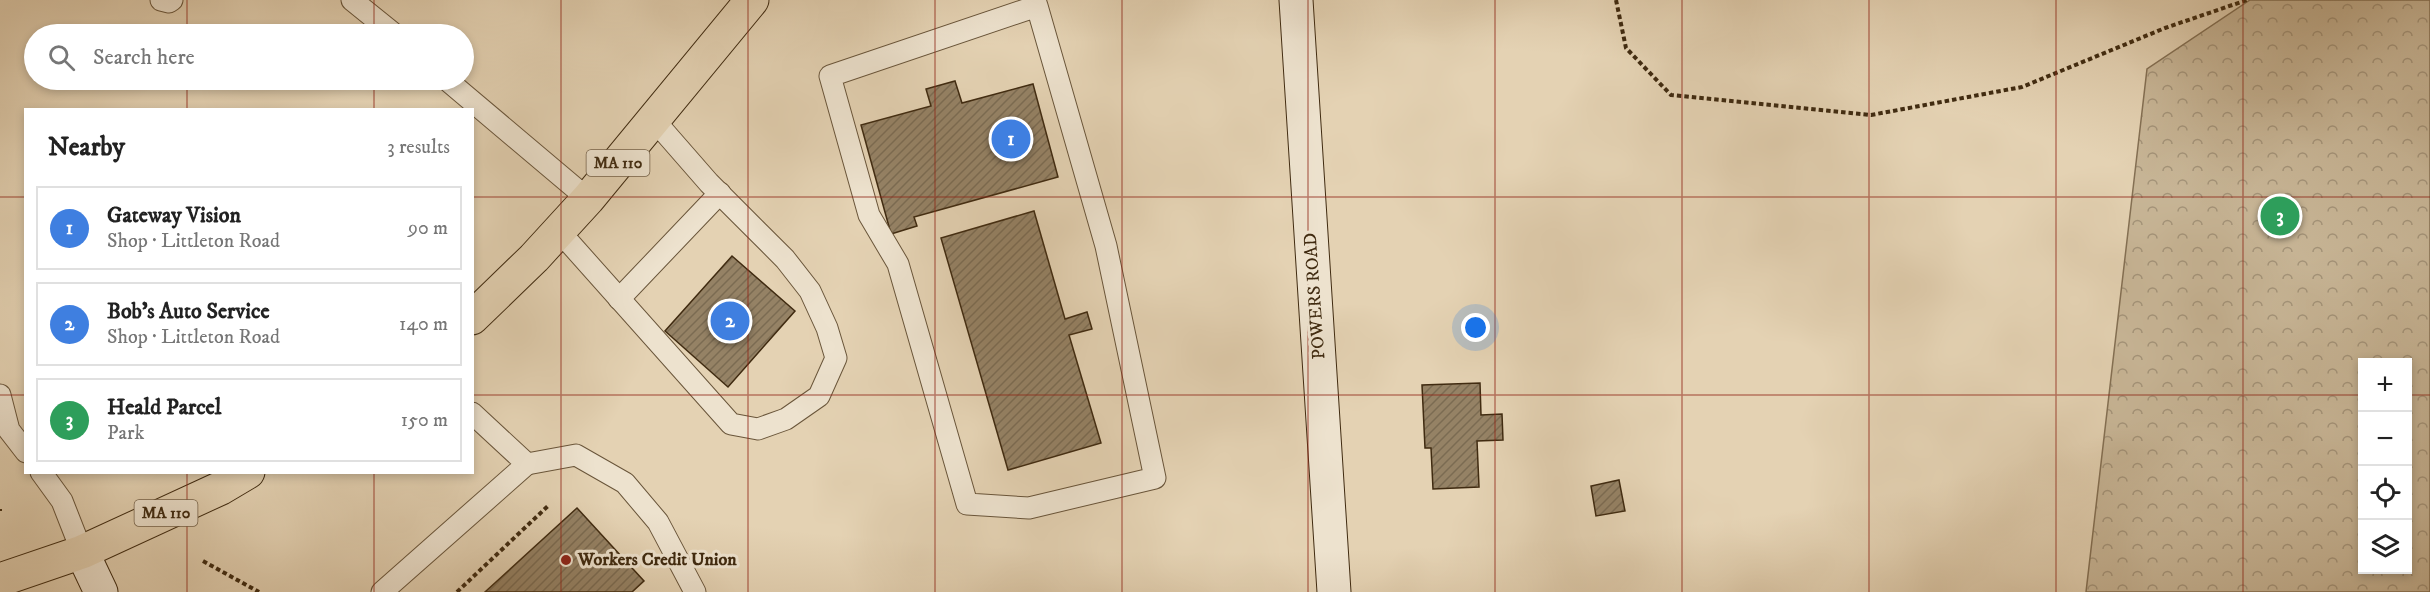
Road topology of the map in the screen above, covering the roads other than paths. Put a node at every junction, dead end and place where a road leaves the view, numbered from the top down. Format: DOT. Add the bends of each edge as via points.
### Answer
graph roads {
  1 [pos="161,0"];
  2 [pos="172,0"];
  3 [pos="352,0"];
  4 [pos="753,0"];
  5 [pos="1296,0"];
  6 [pos="1036,3"];
  7 [pos="382,24"];
  8 [pos="459,90"];
  9 [pos="654,120"];
  10 [pos="720,193"];
  11 [pos="588,199"];
  12 [pos="559,231"];
  13 [pos="619,299"];
  14 [pos="474,316"];
  15 [pos="0,395"];
  16 [pos="474,415"];
  17 [pos="4,431"];
  18 [pos="24,450"];
  19 [pos="527,464"];
  20 [pos="42,474"];
  21 [pos="245,474"];
  22 [pos="82,552"];
  23 [pos="0,580"];
  24 [pos="101,592"];
  25 [pos="382,592"];
  26 [pos="695,592"];
  27 [pos="1334,592"];
  1 -- 2 [label="lane"];
  3 -- 7 [label="lane"];
  4 -- 9 [label="main road, MA 110"];
  5 -- 27 [label="main road, POWERS ROAD"];
  6 -- 6 [label="lane" via="1106,246 1155,478 1029,508 967,504 898,264 869,215 830,75"];
  8 -- 11 [label="lane"];
  9 -- 10 [label="lane"];
  9 -- 11 [label="main road, MA 110"];
  10 -- 13 [label="lane"];
  10 -- 13 [label="lane" via="810,291 836,358 819,396 786,419 758,429 731,424"];
  11 -- 12 [label="main road, MA 110"];
  12 -- 13 [label="lane"];
  12 -- 14 [label="main road, MA 110"];
  15 -- 17 [label="lane"];
  16 -- 19 [label="lane"];
  17 -- 18 [label="lane"];
  19 -- 25 [label="lane"];
  19 -- 26 [label="lane" via="576,455 625,483 658,522"];
  20 -- 22 [label="lane" via="62,501"];
  21 -- 22 [label="main road, MA 110"];
  22 -- 23 [label="main road, MA 110"];
  22 -- 24 [label="main road"];
}
